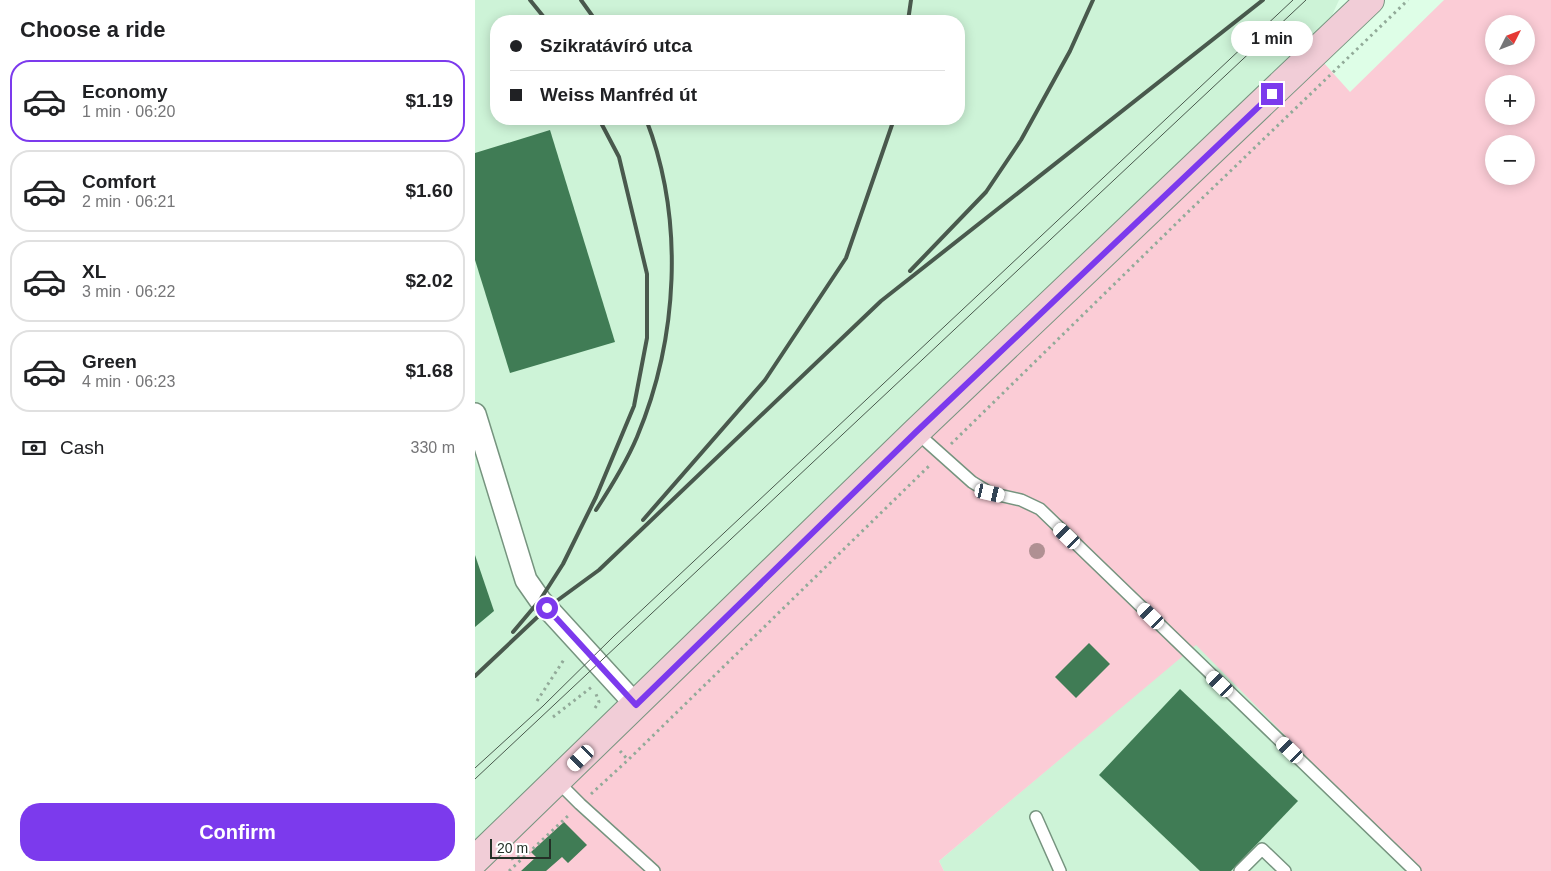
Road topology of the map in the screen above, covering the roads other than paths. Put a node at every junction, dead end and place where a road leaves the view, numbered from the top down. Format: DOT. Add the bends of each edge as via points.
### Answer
graph roads {
  1 [pos="1370,0"];
  2 [pos="475,414"];
  3 [pos="916,432"];
  4 [pos="636,705"];
  5 [pos="557,781"];
  6 [pos="1037,817"];
  7 [pos="475,860"];
  8 [pos="654,871"];
  9 [pos="1060,871"];
  10 [pos="1241,871"];
  11 [pos="1285,871"];
  12 [pos="1415,871"];
  1 -- 3 [label="main road"];
  2 -- 4 [label="street" via="526,580"];
  3 -- 4 [label="main road"];
  3 -- 12 [label="lane" via="972,482 990,493 1021,500 1040,509"];
  4 -- 5 [label="main road"];
  5 -- 7 [label="main road"];
  5 -- 8 [label="lane"];
  6 -- 9 [label="lane"];
  10 -- 11 [label="lane" via="1262,849"];
}
